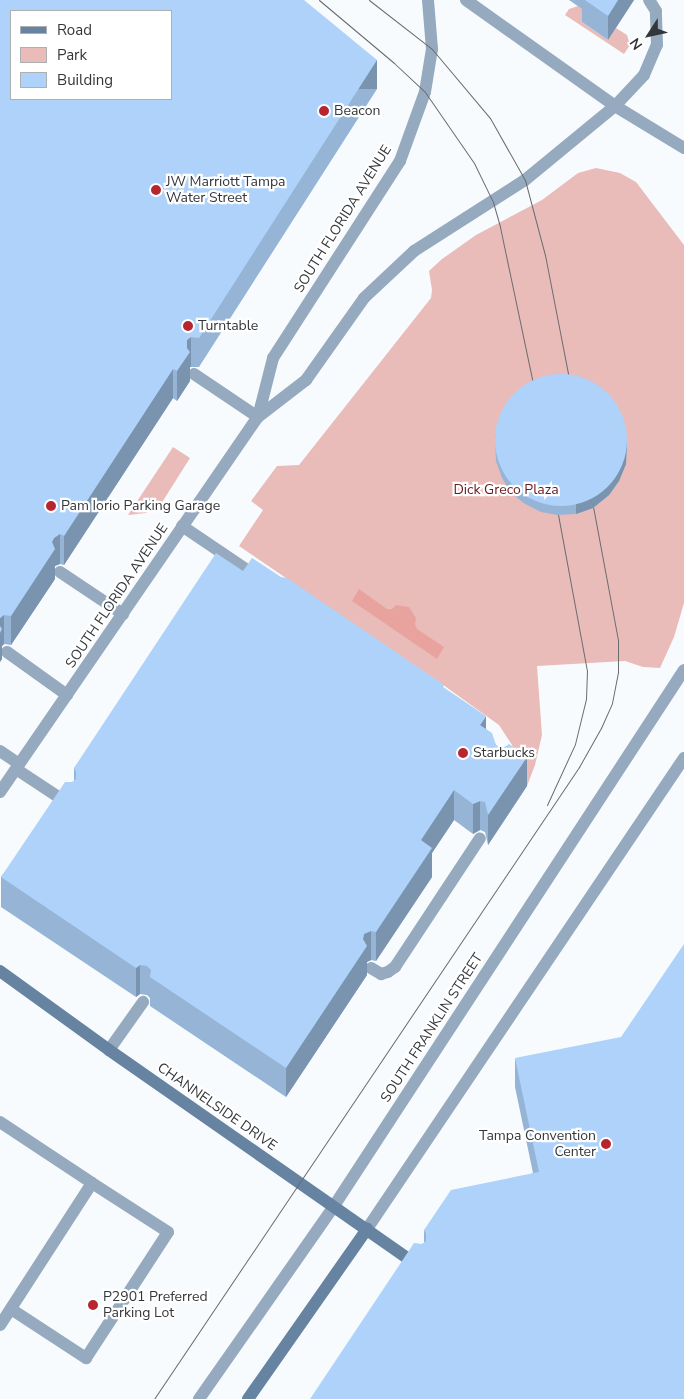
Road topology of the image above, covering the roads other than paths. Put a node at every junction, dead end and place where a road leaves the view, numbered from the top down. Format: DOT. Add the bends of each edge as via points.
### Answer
graph roads {
  1 [pos="428,0"];
  2 [pos="466,0"];
  3 [pos="649,0"];
  4 [pos="614,106"];
  5 [pos="684,148"];
  6 [pos="194,374"];
  7 [pos="258,417"];
  8 [pos="182,526"];
  9 [pos="60,572"];
  10 [pos="266,582"];
  11 [pos="123,614"];
  12 [pos="7,652"];
  13 [pos="684,670"];
  14 [pos="67,695"];
  15 [pos="0,751"];
  16 [pos="684,758"];
  17 [pos="18,767"];
  18 [pos="0,792"];
  19 [pos="69,804"];
  20 [pos="480,838"];
  21 [pos="371,968"];
  22 [pos="0,970"];
  23 [pos="143,1002"];
  24 [pos="109,1050"];
  25 [pos="0,1122"];
  26 [pos="92,1182"];
  27 [pos="334,1206"];
  28 [pos="366,1228"];
  29 [pos="419,1266"];
  30 [pos="10,1309"];
  31 [pos="0,1325"];
  32 [pos="199,1399"];
  33 [pos="248,1399"];
  1 -- 7 [label="street, SOUTH FLORIDA AVENUE" via="432,49 425,92 400,161 273,358"];
  2 -- 4 [label="street"];
  3 -- 4 [label="street, SOUTH FLORIDA AVENUE" via="656,11 657,46 644,75"];
  4 -- 5 [label="street"];
  4 -- 7 [label="street, SOUTH FLORIDA AVENUE" via="525,180 414,251 364,298 306,380"];
  6 -- 7 [label="street"];
  7 -- 8 [label="street, SOUTH FLORIDA AVENUE"];
  8 -- 10 [label="street"];
  8 -- 11 [label="street, SOUTH FLORIDA AVENUE"];
  9 -- 11 [label="street"];
  11 -- 14 [label="street, SOUTH FLORIDA AVENUE"];
  12 -- 14 [label="street"];
  13 -- 27 [label="street, SOUTH FRANKLIN STREET"];
  14 -- 17 [label="street, SOUTH FLORIDA AVENUE"];
  15 -- 17 [label="street"];
  16 -- 28 [label="street"];
  17 -- 18 [label="street, SOUTH FLORIDA AVENUE"];
  17 -- 19 [label="street"];
  20 -- 21 [label="street" via="395,967 381,974"];
  22 -- 24 [label="main road, CHANNELSIDE DRIVE"];
  23 -- 24 [label="street"];
  24 -- 27 [label="main road, CHANNELSIDE DRIVE"];
  25 -- 26 [label="street"];
  26 -- 30 [label="street"];
  26 -- 30 [label="street" via="168,1232 86,1358"];
  27 -- 28 [label="main road, CHANNELSIDE DRIVE"];
  27 -- 32 [label="street, SOUTH FRANKLIN STREET"];
  28 -- 29 [label="main road, CHANNELSIDE DRIVE"];
  28 -- 33 [label="main road"];
  30 -- 31 [label="street"];
}
